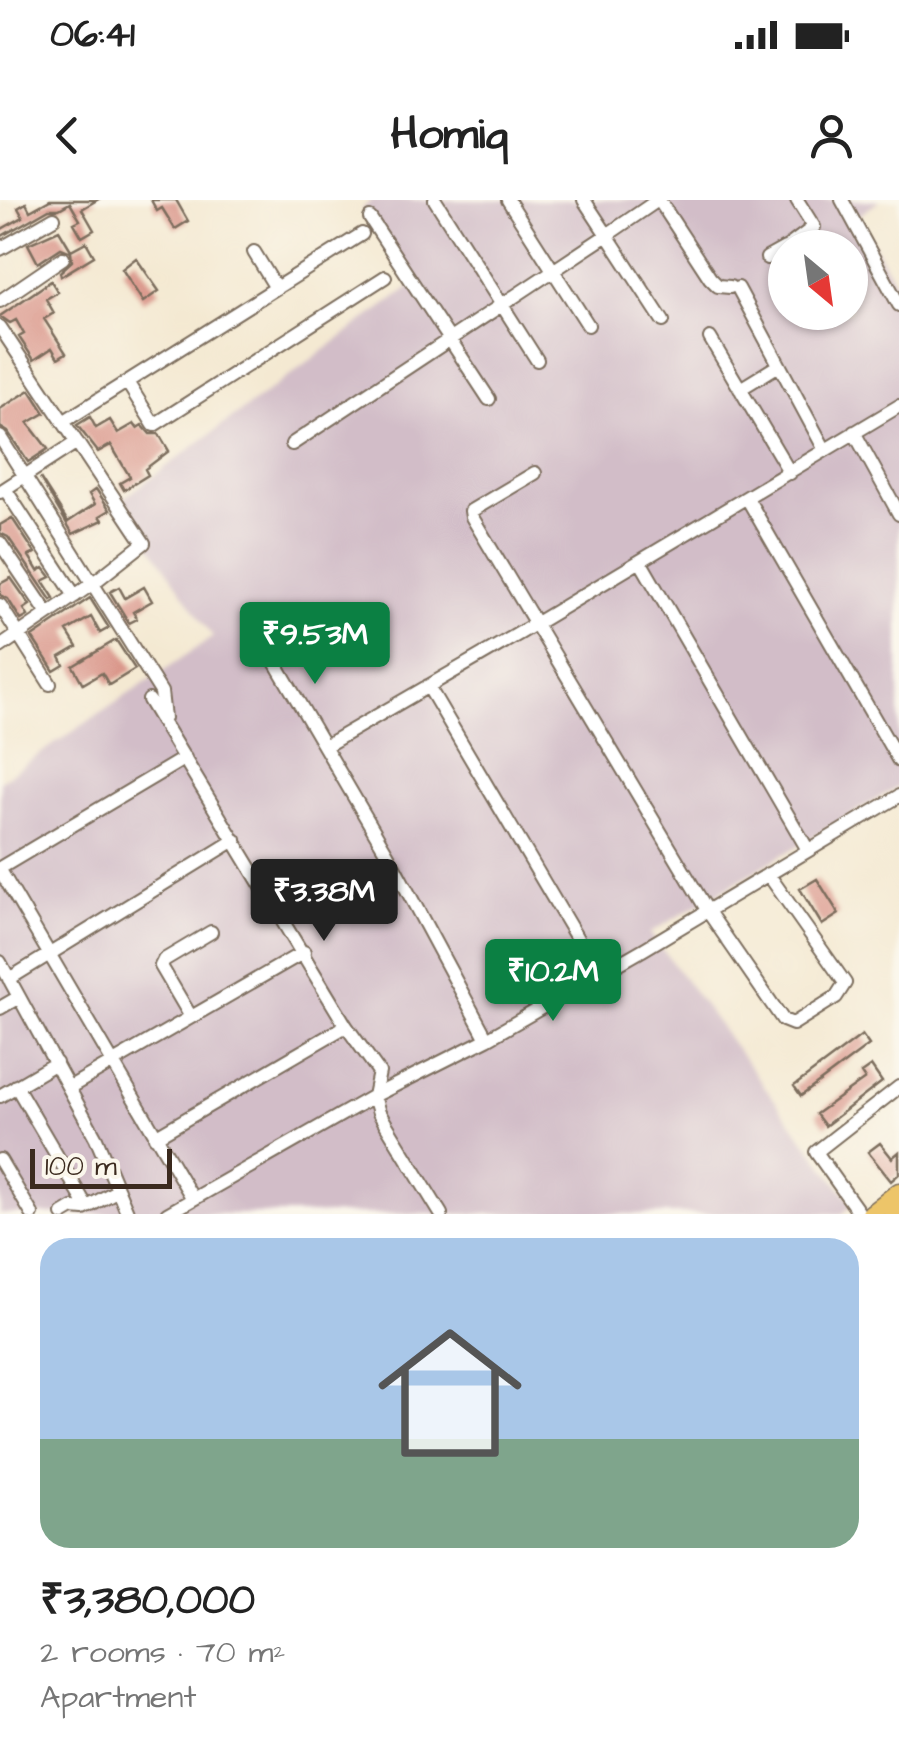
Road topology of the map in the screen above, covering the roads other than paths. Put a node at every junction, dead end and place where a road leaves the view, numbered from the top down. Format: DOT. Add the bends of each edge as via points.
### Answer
graph roads {
  1 [pos="434,200"];
  2 [pos="508,200"];
  3 [pos="584,200"];
  4 [pos="659,200"];
  5 [pos="796,200"];
  6 [pos="864,200"];
  7 [pos="846,205"];
  8 [pos="54,218"];
  9 [pos="370,218"];
  10 [pos="810,230"];
  11 [pos="362,234"];
  12 [pos="607,235"];
  13 [pos="0,249"];
  14 [pos="254,252"];
  15 [pos="63,258"];
  16 [pos="553,272"];
  17 [pos="384,277"];
  18 [pos="276,288"];
  19 [pos="0,301"];
  20 [pos="503,304"];
  21 [pos="899,306"];
  22 [pos="663,321"];
  23 [pos="588,325"];
  24 [pos="0,328"];
  25 [pos="710,338"];
  26 [pos="448,340"];
  27 [pos="537,360"];
  28 [pos="779,365"];
  29 [pos="127,382"];
  30 [pos="740,389"];
  31 [pos="488,400"];
  32 [pos="899,406"];
  33 [pos="63,422"];
  34 [pos="854,432"];
  35 [pos="0,437"];
  36 [pos="76,442"];
  37 [pos="292,444"];
  38 [pos="825,450"];
  39 [pos="535,473"];
  40 [pos="790,473"];
  41 [pos="24,476"];
  42 [pos="2,490"];
  43 [pos="747,498"];
  44 [pos="899,514"];
  45 [pos="0,543"];
  46 [pos="640,561"];
  47 [pos="92,584"];
  48 [pos="75,596"];
  49 [pos="0,605"];
  50 [pos="48,614"];
  51 [pos="534,624"];
  52 [pos="20,634"];
  53 [pos="0,647"];
  54 [pos="268,650"];
  55 [pos="50,684"];
  56 [pos="428,686"];
  57 [pos="149,700"];
  58 [pos="164,725"];
  59 [pos="325,746"];
  60 [pos="185,758"];
  61 [pos="899,760"];
  62 [pos="899,796"];
  63 [pos="235,840"];
  64 [pos="808,850"];
  65 [pos="0,869"];
  66 [pos="768,874"];
  67 [pos="707,910"];
  68 [pos="211,932"];
  69 [pos="304,952"];
  70 [pos="48,954"];
  71 [pos="0,962"];
  72 [pos="598,974"];
  73 [pos="9,979"];
  74 [pos="19,997"];
  75 [pos="0,1008"];
  76 [pos="191,1017"];
  77 [pos="346,1026"];
  78 [pos="487,1038"];
  79 [pos="113,1061"];
  80 [pos="56,1063"];
  81 [pos="16,1086"];
  82 [pos="70,1086"];
  83 [pos="899,1087"];
  84 [pos="0,1096"];
  85 [pos="374,1096"];
  86 [pos="155,1137"];
  87 [pos="0,1160"];
  88 [pos="118,1190"];
  89 [pos="899,1192"];
  90 [pos="193,1199"];
  91 [pos="84,1210"];
  92 [pos="32,1214"];
  93 [pos="63,1214"];
  94 [pos="128,1214"];
  95 [pos="167,1214"];
  96 [pos="441,1214"];
  97 [pos="860,1214"];
  98 [pos="871,1214"];
  1 -- 20 [label="street"];
  2 -- 16 [label="street"];
  3 -- 12 [label="street"];
  4 -- 12 [label="street"];
  4 -- 28 [label="street" via="710,278 734,288"];
  5 -- 10 [label="street"];
  6 -- 7 [label="street"];
  7 -- 21 [label="street"];
  8 -- 13 [label="street"];
  9 -- 26 [label="street"];
  11 -- 18 [label="street"];
  12 -- 16 [label="street"];
  12 -- 22 [label="street"];
  14 -- 18 [label="street"];
  15 -- 19 [label="street"];
  16 -- 20 [label="street"];
  16 -- 23 [label="street"];
  17 -- 29 [label="street" via="154,425"];
  18 -- 29 [label="street"];
  20 -- 26 [label="street"];
  20 -- 27 [label="street"];
  24 -- 33 [label="street"];
  25 -- 30 [label="street"];
  26 -- 31 [label="street"];
  26 -- 37 [label="street"];
  28 -- 30 [label="street"];
  28 -- 38 [label="street"];
  29 -- 33 [label="street"];
  30 -- 40 [label="street"];
  32 -- 34 [label="street"];
  33 -- 36 [label="street"];
  34 -- 38 [label="street"];
  34 -- 44 [label="street"];
  35 -- 41 [label="street"];
  36 -- 41 [label="street"];
  36 -- 47 [label="street" via="144,543"];
  38 -- 40 [label="street"];
  39 -- 51 [label="street" via="471,511"];
  40 -- 43 [label="street"];
  41 -- 42 [label="street"];
  41 -- 47 [label="street"];
  42 -- 48 [label="street"];
  43 -- 46 [label="street"];
  43 -- 61 [label="street"];
  45 -- 50 [label="street"];
  46 -- 51 [label="street"];
  46 -- 64 [label="street"];
  47 -- 48 [label="street"];
  47 -- 58 [label="street" via="160,692"];
  48 -- 50 [label="street"];
  49 -- 52 [label="street"];
  50 -- 52 [label="street"];
  51 -- 56 [label="street"];
  51 -- 67 [label="street"];
  52 -- 53 [label="street"];
  52 -- 55 [label="street"];
  54 -- 59 [label="street"];
  56 -- 59 [label="street"];
  56 -- 72 [label="street"];
  57 -- 58 [label="street"];
  58 -- 60 [label="street"];
  59 -- 78 [label="street"];
  60 -- 63 [label="street"];
  60 -- 65 [label="street"];
  62 -- 64 [label="street"];
  63 -- 69 [label="street"];
  63 -- 70 [label="street"];
  64 -- 66 [label="street"];
  65 -- 70 [label="street"];
  66 -- 67 [label="street"];
  66 -- 67 [label="street" via="844,983 836,997 793,1024 782,1020"];
  67 -- 72 [label="street"];
  68 -- 76 [label="street" via="161,966"];
  69 -- 76 [label="street"];
  69 -- 77 [label="street"];
  70 -- 73 [label="street"];
  70 -- 79 [label="street"];
  71 -- 73 [label="street"];
  72 -- 78 [label="street"];
  73 -- 74 [label="street"];
  74 -- 75 [label="street"];
  74 -- 80 [label="street"];
  76 -- 79 [label="street"];
  77 -- 85 [label="street" via="379,1072"];
  77 -- 86 [label="street"];
  78 -- 85 [label="street"];
  79 -- 82 [label="street"];
  79 -- 86 [label="street"];
  80 -- 81 [label="street"];
  80 -- 82 [label="street"];
  81 -- 84 [label="street"];
  81 -- 91 [label="street"];
  82 -- 88 [label="street"];
  83 -- 97 [label="street" via="816,1152"];
  85 -- 90 [label="street"];
  85 -- 96 [label="street"];
  86 -- 90 [label="street"];
  87 -- 92 [label="street"];
  88 -- 91 [label="street"];
  88 -- 94 [label="street"];
  89 -- 98 [label="main road"];
  90 -- 95 [label="street"];
  91 -- 93 [label="street"];
}
